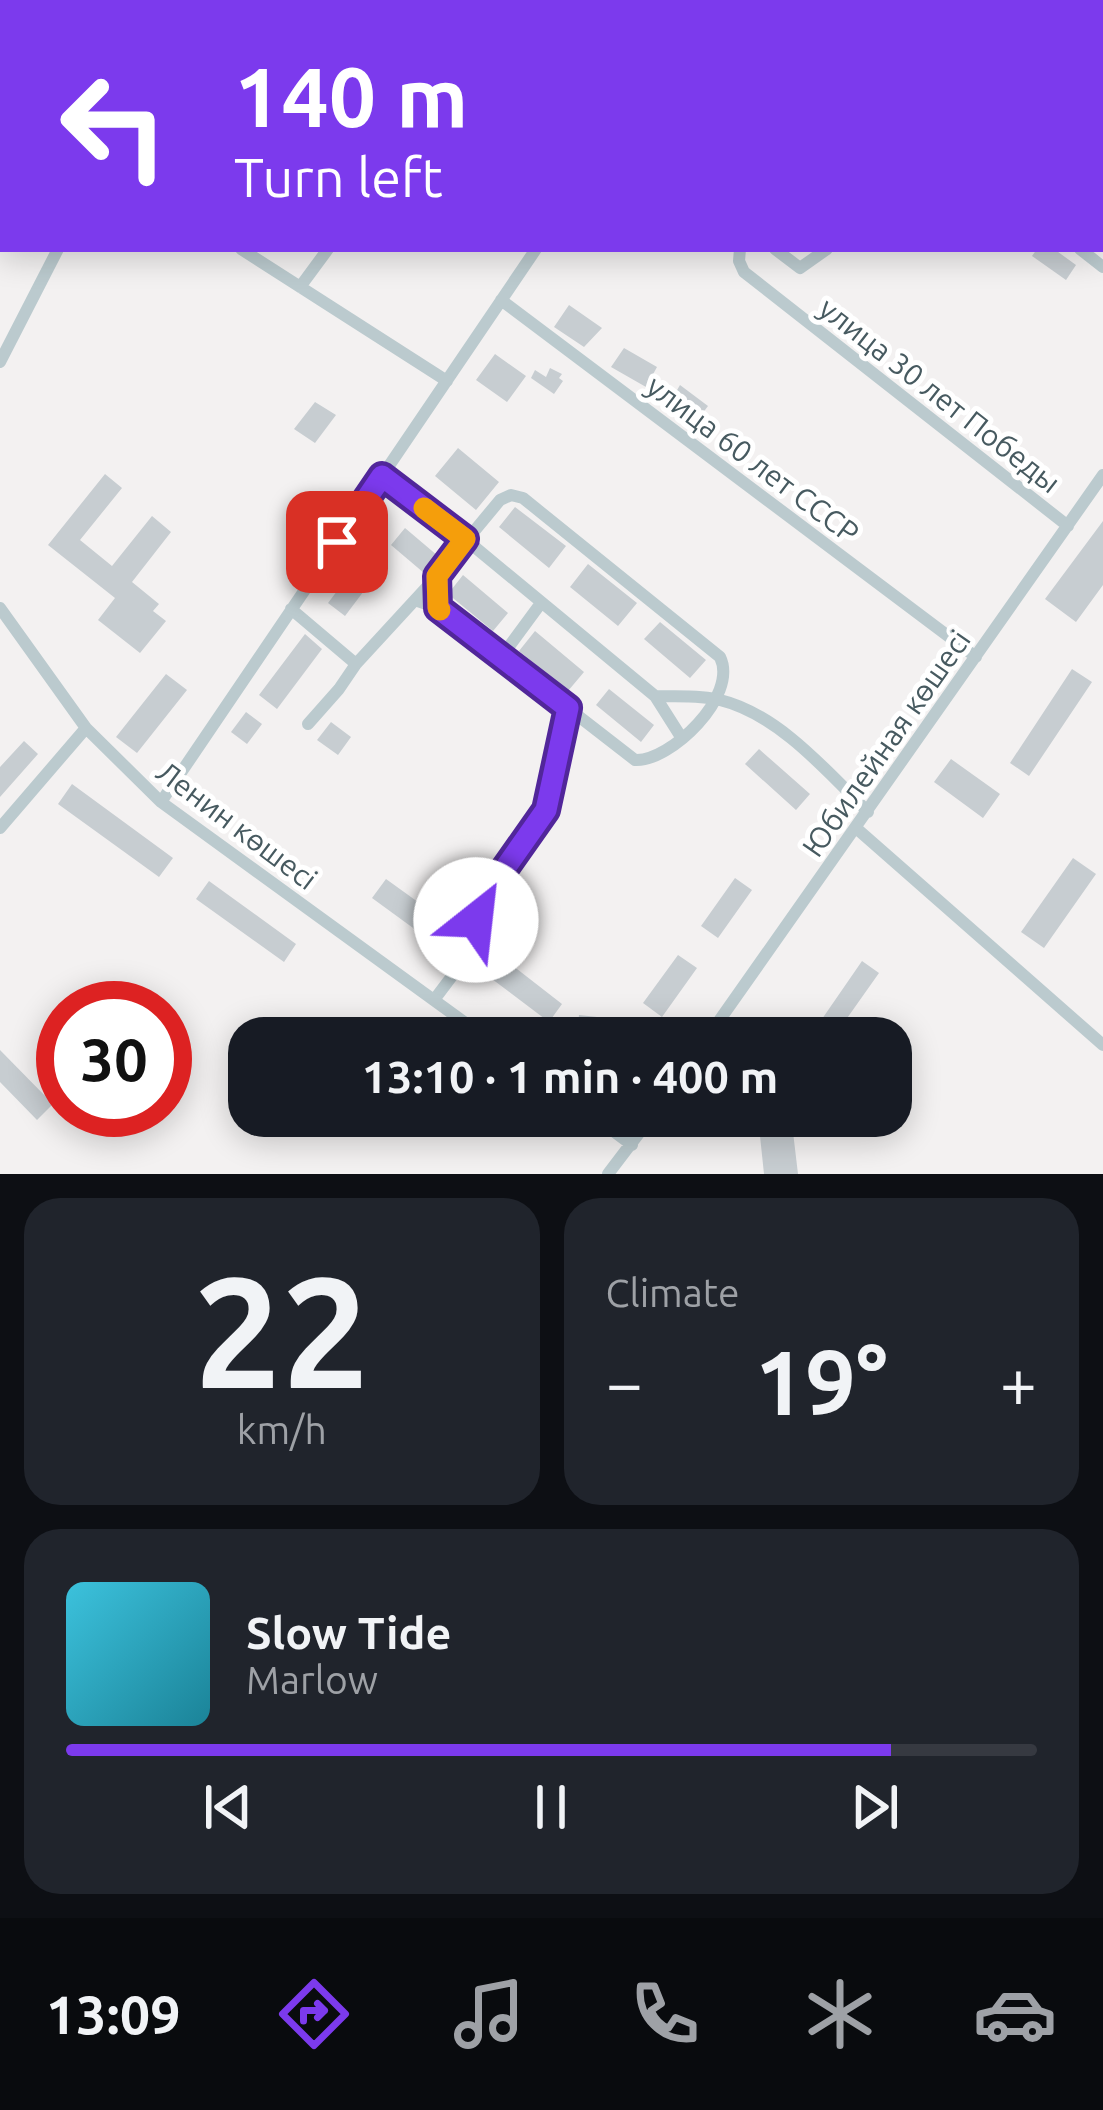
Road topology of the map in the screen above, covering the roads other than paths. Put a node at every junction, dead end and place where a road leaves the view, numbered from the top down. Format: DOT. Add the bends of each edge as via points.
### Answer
graph roads {
  1 [pos="56,252"];
  2 [pos="246,252"];
  3 [pos="326,252"];
  4 [pos="534,252"];
  5 [pos="740,252"];
  6 [pos="779,252"];
  7 [pos="823,252"];
  8 [pos="300,286"];
  9 [pos="501,301"];
  10 [pos="0,362"];
  11 [pos="447,381"];
  12 [pos="1103,475"];
  13 [pos="382,476"];
  14 [pos="1068,526"];
  15 [pos="465,539"];
  16 [pos="437,576"];
  17 [pos="415,600"];
  18 [pos="541,603"];
  19 [pos="0,608"];
  20 [pos="438,608"];
  21 [pos="291,609"];
  22 [pos="502,656"];
  23 [pos="976,657"];
  24 [pos="356,664"];
  25 [pos="655,696"];
  26 [pos="716,698"];
  27 [pos="568,708"];
  28 [pos="308,724"];
  29 [pos="86,728"];
  30 [pos="680,737"];
  31 [pos="161,802"];
  32 [pos="868,812"];
  33 [pos="0,828"];
  34 [pos="856,828"];
  35 [pos="434,1000"];
  36 [pos="457,1017"];
  37 [pos="722,1017"];
  38 [pos="1103,1045"];
  39 [pos="622,1137"];
  40 [pos="637,1137"];
  41 [pos="632,1144"];
  42 [pos="608,1174"];
  1 -- 10 [label="street"];
  2 -- 8 [label="street"];
  3 -- 8 [label="street"];
  4 -- 9 [label="street"];
  5 -- 14 [label="street, улица 30 лет Победы" via="744,272"];
  6 -- 7 [label="street, улица 30 лет Победы" via="800,268"];
  8 -- 11 [label="street"];
  9 -- 11 [label="street"];
  9 -- 23 [label="street, улица 60 лет СССР"];
  11 -- 13 [label="street"];
  12 -- 14 [label="street, Юбилейная көшесі"];
  13 -- 15 [label="street"];
  13 -- 21 [label="street"];
  14 -- 23 [label="street, Юбилейная көшесі"];
  15 -- 16 [label="street"];
  15 -- 18 [label="street"];
  15 -- 26 [label="street" via="500,500 524,498 720,657 724,678"];
  16 -- 17 [label="street"];
  16 -- 20 [label="street"];
  17 -- 20 [label="street"];
  17 -- 24 [label="street"];
  18 -- 22 [label="street"];
  18 -- 25 [label="street"];
  19 -- 29 [label="street, Ленин көшесі"];
  20 -- 22 [label="street"];
  21 -- 24 [label="street"];
  21 -- 31 [label="street"];
  22 -- 27 [label="street"];
  23 -- 32 [label="street, Юбилейная көшесі"];
  24 -- 28 [label="street"];
  25 -- 26 [label="street"];
  25 -- 30 [label="street"];
  26 -- 30 [label="street"];
  26 -- 32 [label="street" via="762,716"];
  27 -- 30 [label="street" via="634,760 655,757"];
  27 -- 35 [label="street" via="546,810 476,911 480,939"];
  29 -- 31 [label="street, Ленин көшесі"];
  29 -- 33 [label="street"];
  31 -- 35 [label="street, Ленин көшесі"];
  32 -- 34 [label="street, Юбилейная көшесі"];
  34 -- 37 [label="street, Юбилейная көшесі"];
  34 -- 38 [label="street"];
  35 -- 36 [label="street, Ленин көшесі"];
  39 -- 41 [label="street"];
  40 -- 41 [label="street"];
  41 -- 42 [label="street"];
}
